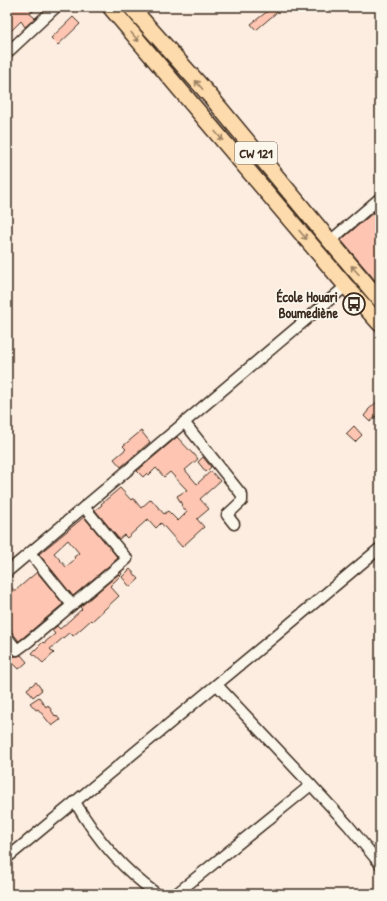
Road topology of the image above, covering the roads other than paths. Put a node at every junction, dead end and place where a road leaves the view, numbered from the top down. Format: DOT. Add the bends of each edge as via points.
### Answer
graph roads {
  1 [pos="56,7"];
  2 [pos="110,7"];
  3 [pos="131,7"];
  4 [pos="7,53"];
  5 [pos="380,198"];
  6 [pos="330,241"];
  7 [pos="346,286"];
  8 [pos="380,300"];
  9 [pos="380,324"];
  10 [pos="184,422"];
  11 [pos="84,507"];
  12 [pos="234,524"];
  13 [pos="380,548"];
  14 [pos="30,553"];
  15 [pos="7,572"];
  16 [pos="72,605"];
  17 [pos="7,637"];
  18 [pos="217,684"];
  19 [pos="311,785"];
  20 [pos="75,802"];
  21 [pos="7,858"];
  22 [pos="380,864"];
  23 [pos="157,894"];
  24 [pos="176,894"];
  1 -- 4 [label="street"];
  2 -- 7 [label="highway, one-way"];
  6 -- 3 [label="highway, CW 121, one-way" via="210,96"];
  5 -- 6 [label="street"];
  8 -- 6 [label="highway, CW 121, one-way"];
  7 -- 9 [label="highway"];
  7 -- 10 [label="street"];
  10 -- 11 [label="street"];
  10 -- 12 [label="street" via="242,495 242,501 227,515"];
  11 -- 14 [label="street"];
  11 -- 16 [label="street" via="127,559"];
  13 -- 18 [label="street"];
  14 -- 15 [label="street"];
  14 -- 16 [label="street"];
  16 -- 17 [label="street" via="17,650"];
  18 -- 19 [label="street"];
  18 -- 20 [label="street"];
  19 -- 22 [label="street"];
  19 -- 24 [label="street"];
  20 -- 21 [label="street"];
  20 -- 23 [label="street" via="86,822 121,864"];
}
